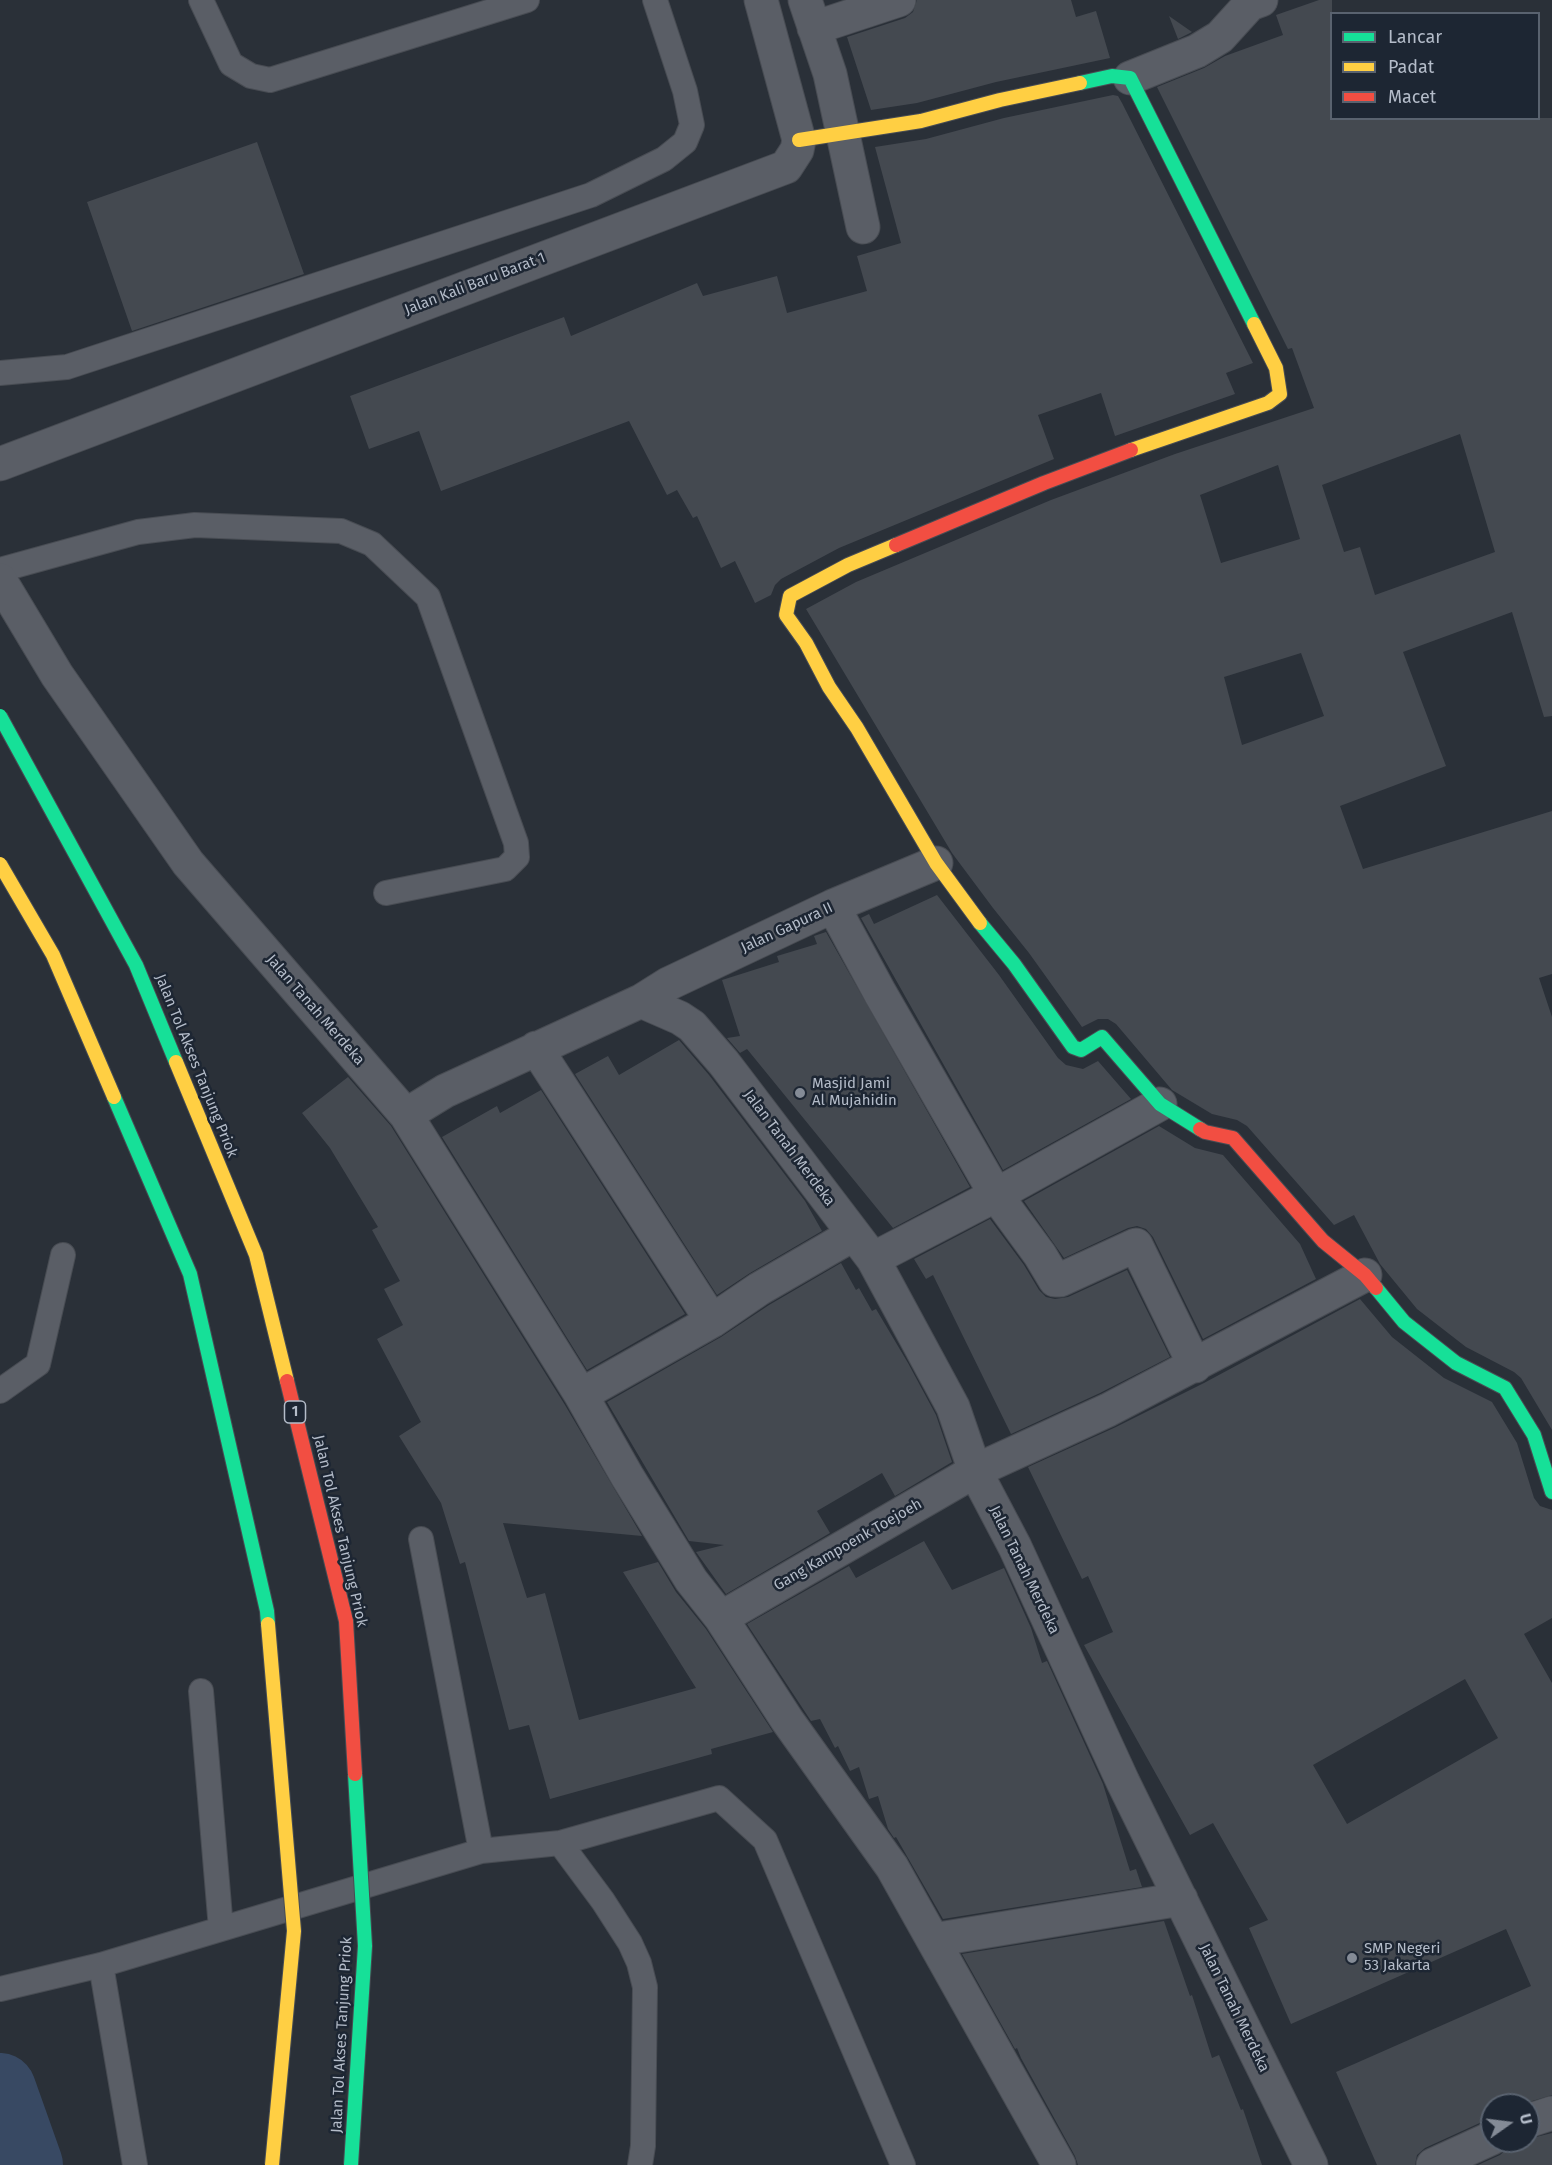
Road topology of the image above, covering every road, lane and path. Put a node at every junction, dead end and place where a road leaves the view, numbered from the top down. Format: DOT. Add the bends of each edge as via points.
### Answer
graph roads {
  1 [pos="201,0"];
  2 [pos="527,0"];
  3 [pos="655,0"];
  4 [pos="761,0"];
  5 [pos="900,0"];
  6 [pos="1261,0"];
  7 [pos="810,14"];
  8 [pos="1130,78"];
  9 [pos="844,134"];
  10 [pos="799,140"];
  11 [pos="863,227"];
  12 [pos="0,373"];
  13 [pos="0,464"];
  14 [pos="0,570"];
  15 [pos="0,580"];
  16 [pos="0,716"];
  17 [pos="936,863"];
  18 [pos="0,864"];
  19 [pos="386,893"];
  20 [pos="833,906"];
  21 [pos="641,1001"];
  22 [pos="536,1048"];
  23 [pos="1160,1104"];
  24 [pos="406,1115"];
  25 [pos="996,1196"];
  26 [pos="864,1246"];
  27 [pos="63,1255"];
  28 [pos="1365,1275"];
  29 [pos="712,1321"];
  30 [pos="1195,1366"];
  31 [pos="0,1391"];
  32 [pos="581,1395"];
  33 [pos="1543,1433"];
  34 [pos="975,1471"];
  35 [pos="1552,1492"];
  36 [pos="421,1539"];
  37 [pos="721,1618"];
  38 [pos="201,1691"];
  39 [pos="560,1844"];
  40 [pos="481,1851"];
  41 [pos="1181,1899"];
  42 [pos="221,1929"];
  43 [pos="933,1940"];
  44 [pos="101,1965"];
  45 [pos="0,1989"];
  46 [pos="1480,2143"];
  47 [pos="135,2165"];
  48 [pos="272,2165"];
  49 [pos="351,2165"];
  50 [pos="640,2165"];
  51 [pos="903,2165"];
  52 [pos="1059,2165"];
  53 [pos="1311,2165"];
  54 [pos="1433,2165"];
  1 -- 2 [label="lane" via="231,64 250,76 270,80"];
  3 -- 12 [label="lane" via="692,125 685,142 664,159 591,195 67,367"];
  4 -- 10 [label="street"];
  5 -- 7 [label="street"];
  6 -- 8 [label="street" via="1250,4 1220,37 1197,51"];
  7 -- 9 [label="street"];
  8 -- 9 [label="main road" via="1112,76 921,121"];
  8 -- 17 [label="main road" via="1276,368 1280,394 1268,404 1169,436 1013,496 848,565 790,596 786,615"];
  9 -- 10 [label="main road"];
  9 -- 11 [label="street"];
  10 -- 13 [label="street, Jalan Kali Baru Barat 1" via="786,167"];
  14 -- 19 [label="lane" via="138,532 195,525 341,531 372,544 428,597 516,843 517,857 505,869"];
  15 -- 24 [label="street, Jalan Tanah Merdeka" via="57,675 188,862"];
  16 -- 49 [label="main road, Jalan Tol Akses Tanjung Priok / 1, bridge" via="136,965 256,1255 346,1621 365,1946"];
  17 -- 20 [label="street, Jalan Gapura II"];
  17 -- 23 [label="main road" via="1072,1047 1081,1050 1098,1038 1105,1039"];
  18 -- 48 [label="main road, bridge" via="53,955 190,1274 267,1611 294,1931"];
  20 -- 21 [label="street, Jalan Gapura II" via="668,984"];
  20 -- 25 [label="street"];
  21 -- 22 [label="street"];
  21 -- 26 [label="street, Jalan Tanah Merdeka" via="692,1026"];
  22 -- 24 [label="street" via="445,1091"];
  22 -- 29 [label="street"];
  23 -- 25 [label="street"];
  23 -- 28 [label="main road" via="1205,1132 1233,1138 1323,1240"];
  24 -- 32 [label="street, Jalan Tanah Merdeka"];
  25 -- 26 [label="street"];
  25 -- 30 [label="street" via="1054,1280 1136,1245"];
  26 -- 29 [label="street" via="759,1289"];
  26 -- 34 [label="street, Jalan Tanah Merdeka" via="953,1407"];
  27 -- 31 [label="lane" via="38,1364"];
  28 -- 30 [label="street, Gang Kampoenk Toejoeh"];
  28 -- 33 [label="main road" via="1404,1322 1456,1363 1505,1388"];
  29 -- 32 [label="street"];
  30 -- 34 [label="street, Gang Kampoenk Toejoeh"];
  32 -- 37 [label="street, Jalan Tanah Merdeka" via="691,1580"];
  33 -- 35 [label="main road"];
  34 -- 37 [label="street, Gang Kampoenk Toejoeh"];
  34 -- 41 [label="street, Jalan Tanah Merdeka" via="1015,1547"];
  36 -- 40 [label="lane"];
  37 -- 43 [label="street, Jalan Tanah Merdeka" via="787,1720 892,1868"];
  38 -- 42 [label="lane"];
  39 -- 40 [label="lane"];
  39 -- 50 [label="lane" via="630,1943 645,1987 644,2146"];
  39 -- 51 [label="lane" via="719,1798 765,1840"];
  40 -- 42 [label="lane"];
  41 -- 43 [label="street"];
  41 -- 53 [label="street, Jalan Tanah Merdeka"];
  42 -- 44 [label="lane"];
  43 -- 52 [label="street, Jalan Tanah Merdeka"];
  44 -- 45 [label="lane"];
  44 -- 47 [label="lane"];
  46 -- 54 [label="street"];
}
